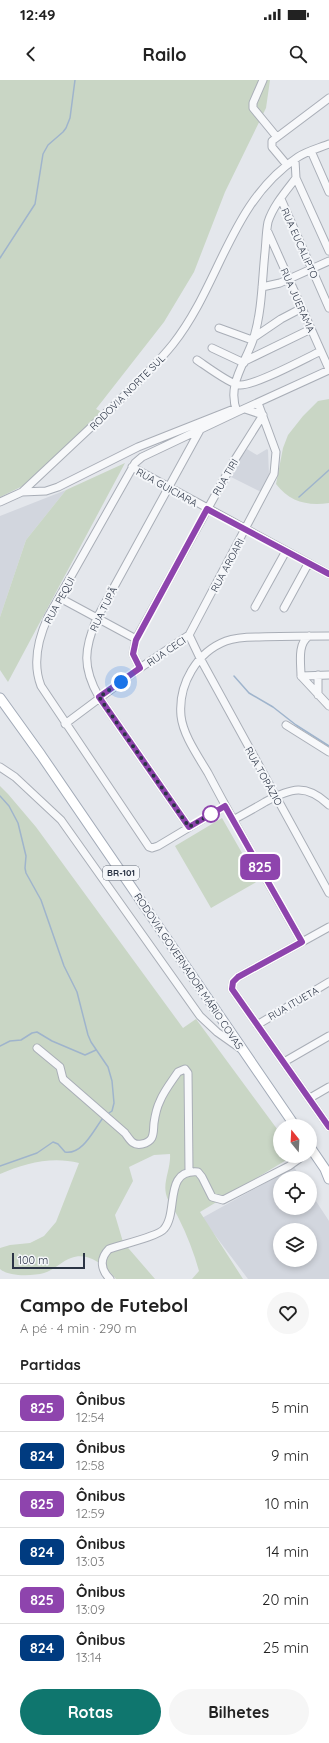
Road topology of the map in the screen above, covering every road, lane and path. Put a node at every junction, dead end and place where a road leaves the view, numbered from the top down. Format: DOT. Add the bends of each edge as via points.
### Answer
graph roads {
  1 [pos="263,80"];
  2 [pos="329,98"];
  3 [pos="276,136"];
  4 [pos="329,144"];
  5 [pos="311,151"];
  6 [pos="295,160"];
  7 [pos="287,165"];
  8 [pos="296,178"];
  9 [pos="329,192"];
  10 [pos="280,199"];
  11 [pos="267,230"];
  12 [pos="329,251"];
  13 [pos="329,261"];
  14 [pos="311,269"];
  15 [pos="289,279"];
  16 [pos="262,287"];
  17 [pos="302,308"];
  18 [pos="329,308"];
  19 [pos="219,328"];
  20 [pos="311,329"];
  21 [pos="253,339"];
  22 [pos="212,348"];
  23 [pos="321,351"];
  24 [pos="197,360"];
  25 [pos="244,362"];
  26 [pos="329,369"];
  27 [pos="234,384"];
  28 [pos="258,403"];
  29 [pos="245,409"];
  30 [pos="237,410"];
  31 [pos="263,415"];
  32 [pos="200,430"];
  33 [pos="132,467"];
  34 [pos="168,488"];
  35 [pos="22,492"];
  36 [pos="0,502"];
  37 [pos="207,509"];
  38 [pos="246,530"];
  39 [pos="286,551"];
  40 [pos="308,564"];
  41 [pos="329,574"];
  42 [pos="60,598"];
  43 [pos="255,607"];
  44 [pos="284,608"];
  45 [pos="97,618"];
  46 [pos="190,635"];
  47 [pos="285,636"];
  48 [pos="309,636"];
  49 [pos="329,636"];
  50 [pos="136,640"];
  51 [pos="301,652"];
  52 [pos="200,658"];
  53 [pos="140,668"];
  54 [pos="318,675"];
  55 [pos="329,675"];
  56 [pos="301,676"];
  57 [pos="318,695"];
  58 [pos="99,697"];
  59 [pos="0,698"];
  60 [pos="329,706"];
  61 [pos="65,724"];
  62 [pos="286,725"];
  63 [pos="329,752"];
  64 [pos="0,767"];
  65 [pos="275,797"];
  66 [pos="329,805"];
  67 [pos="225,806"];
  68 [pos="233,820"];
  69 [pos="189,827"];
  70 [pos="329,893"];
  71 [pos="329,928"];
  72 [pos="302,942"];
  73 [pos="329,982"];
  74 [pos="257,1025"];
  75 [pos="329,1036"];
  76 [pos="37,1048"];
  77 [pos="242,1049"];
  78 [pos="284,1062"];
  79 [pos="329,1087"];
  80 [pos="310,1098"];
  81 [pos="290,1119"];
  82 [pos="329,1127"];
  83 [pos="317,1158"];
  84 [pos="293,1163"];
  85 [pos="189,1171"];
  86 [pos="327,1171"];
  87 [pos="329,1179"];
  88 [pos="110,1279"];
  1 -- 3 [label="street" via="253,108"];
  2 -- 3 [label="street"];
  3 -- 7 [label="street" via="272,140 272,147"];
  4 -- 5 [label="street, RODOVIA NORTE SUL"];
  5 -- 6 [label="street, RODOVIA NORTE SUL"];
  5 -- 9 [label="street"];
  6 -- 7 [label="street, RODOVIA NORTE SUL"];
  6 -- 8 [label="street"];
  7 -- 35 [label="street, RODOVIA NORTE SUL" via="259,191 246,210 185,326 161,358"];
  8 -- 10 [label="street"];
  8 -- 12 [label="street"];
  10 -- 11 [label="street" via="270,217"];
  10 -- 14 [label="street, RUA EUCALIPTO"];
  11 -- 15 [label="street, RUA JUERAMA"];
  11 -- 16 [label="street"];
  13 -- 14 [label="street"];
  14 -- 15 [label="street"];
  14 -- 18 [label="street, RUA EUCALIPTO"];
  15 -- 16 [label="street" via="276,285"];
  15 -- 17 [label="street, RUA JUERAMA"];
  16 -- 21 [label="street"];
  17 -- 20 [label="street, RUA JUERAMA"];
  17 -- 21 [label="street"];
  19 -- 21 [label="street"];
  20 -- 23 [label="street, RUA JUERAMA"];
  20 -- 25 [label="street"];
  21 -- 25 [label="street"];
  22 -- 25 [label="street"];
  23 -- 26 [label="street, RUA JUERAMA"];
  23 -- 27 [label="street" via="256,381 245,385"];
  24 -- 27 [label="street"];
  25 -- 27 [label="street"];
  26 -- 28 [label="street"];
  27 -- 30 [label="street" via="233,398"];
  28 -- 29 [label="street"];
  28 -- 30 [label="street" via="252,401"];
  28 -- 31 [label="street, RUA AROARI"];
  29 -- 30 [label="street"];
  29 -- 31 [label="street"];
  30 -- 32 [label="street, RUA PEQUI"];
  30 -- 35 [label="street" via="138,447 58,487 46,491"];
  31 -- 37 [label="street, RUA TIRI"];
  31 -- 38 [label="street, RUA AROARI" via="276,452 276,467"];
  32 -- 33 [label="street, RUA PEQUI" via="142,457"];
  32 -- 34 [label="street, RUA TUPÃ"];
  33 -- 34 [label="street, RUA GUICIARA"];
  33 -- 42 [label="street, RUA PEQUI"];
  34 -- 37 [label="street, RUA GUICIARA"];
  34 -- 45 [label="street, RUA TUPÃ"];
  35 -- 36 [label="street, RODOVIA NORTE SUL"];
  37 -- 38 [label="street, RUA GUICIARA"];
  37 -- 50 [label="street, RUA TIRI"];
  38 -- 39 [label="street, RUA GUICIARA"];
  38 -- 46 [label="street, RUA AROARI"];
  39 -- 40 [label="street, RUA GUICIARA"];
  39 -- 43 [label="street"];
  40 -- 41 [label="street, RUA GUICIARA"];
  40 -- 44 [label="street"];
  42 -- 45 [label="street"];
  42 -- 61 [label="street, RUA PEQUI" via="43,630 38,644 36,664 41,686"];
  45 -- 50 [label="street"];
  45 -- 58 [label="street, RUA TUPÃ" via="89,639 86,663 89,677"];
  46 -- 52 [label="street"];
  46 -- 53 [label="street, RUA CECI"];
  47 -- 48 [label="street"];
  47 -- 51 [label="street" via="296,642"];
  47 -- 52 [label="street" via="231,639 212,648"];
  48 -- 49 [label="street"];
  48 -- 51 [label="street" via="304,640"];
  50 -- 53 [label="street, RUA TIRI" via="133,654"];
  51 -- 56 [label="street"];
  52 -- 65 [label="street, RUA TOPÁZIO"];
  52 -- 67 [label="street" via="184,687 181,717 187,734"];
  53 -- 58 [label="street, RUA CECI"];
  54 -- 55 [label="street"];
  54 -- 56 [label="street"];
  54 -- 57 [label="street"];
  56 -- 57 [label="street"];
  57 -- 60 [label="street"];
  58 -- 61 [label="street, RUA CECI"];
  58 -- 69 [label="street, RUA TUPÃ"];
  59 -- 77 [label="main road, RODOVIA GOVERNADOR MÁRIO COVAS / BR-101"];
  61 -- 69 [label="street, RUA PEQUI" via="149,847 158,846"];
  62 -- 63 [label="street"];
  64 -- 77 [label="street" via="61,820 200,1016 217,1032"];
  65 -- 66 [label="street" via="299,789 315,794"];
  65 -- 68 [label="street"];
  65 -- 70 [label="street, RUA TOPÁZIO"];
  67 -- 68 [label="street"];
  67 -- 69 [label="street"];
  68 -- 72 [label="street"];
  71 -- 72 [label="street"];
  72 -- 74 [label="street" via="233,982 233,992"];
  73 -- 74 [label="street, RUA ITUETA"];
  74 -- 78 [label="street"];
  75 -- 78 [label="street"];
  76 -- 85 [label="street" via="60,1067 63,1079 137,1145 151,1140 159,1102 178,1072 185,1069 188,1073"];
  77 -- 81 [label="main road, RODOVIA GOVERNADOR MÁRIO COVAS / BR-101"];
  78 -- 80 [label="street"];
  79 -- 80 [label="street"];
  80 -- 82 [label="street"];
  83 -- 86 [label="main road"];
  84 -- 85 [label="street" via="223,1200 212,1197 198,1172"];
  85 -- 88 [label="street" via="174,1186 170,1221 164,1230 156,1235 109,1249 104,1254 102,1269"];
  86 -- 87 [label="main road"];
}
